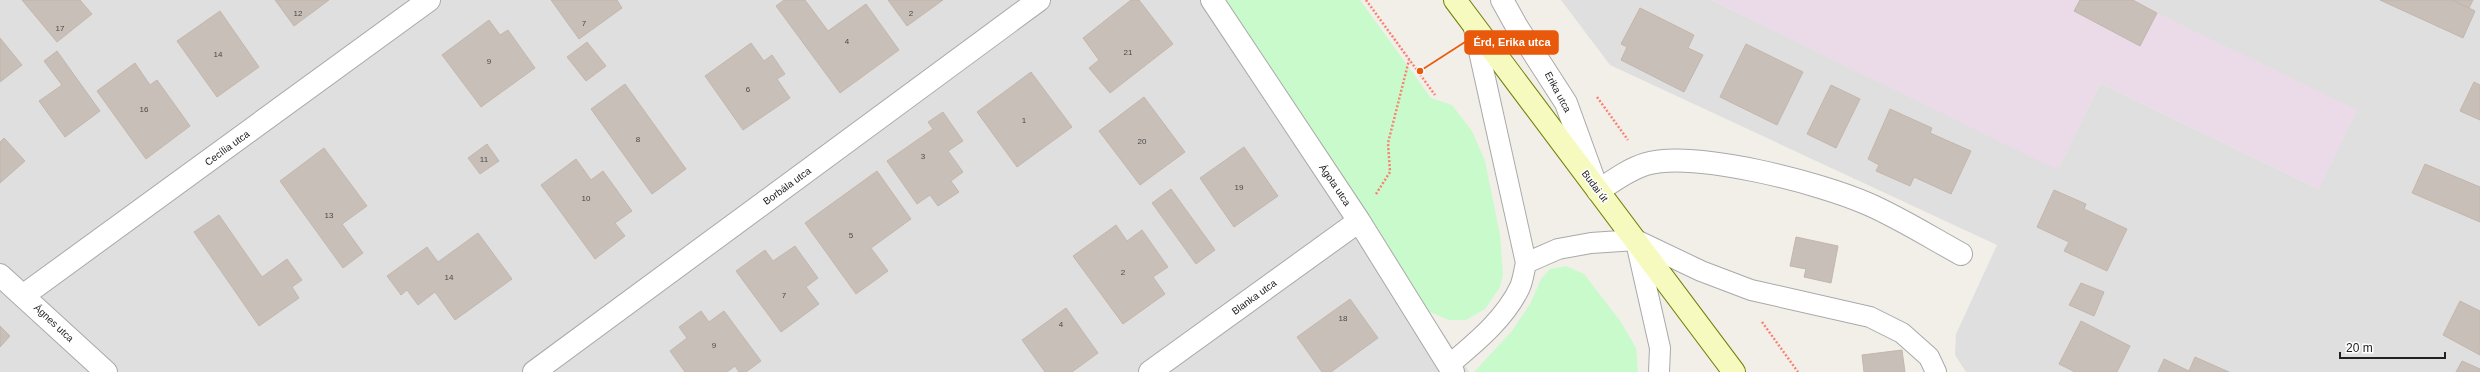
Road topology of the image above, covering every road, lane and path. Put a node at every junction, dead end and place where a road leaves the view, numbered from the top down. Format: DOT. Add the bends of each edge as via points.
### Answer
graph roads {
  1 [pos="429,0"];
  2 [pos="1039,0"];
  3 [pos="1212,0"];
  4 [pos="1366,0"];
  5 [pos="1455,0"];
  6 [pos="1502,0"];
  7 [pos="1473,24"];
  8 [pos="1409,60"];
  9 [pos="1435,95"];
  10 [pos="1598,190"];
  11 [pos="1359,221"];
  12 [pos="1636,240"];
  13 [pos="1961,254"];
  14 [pos="1526,263"];
  15 [pos="0,275"];
  16 [pos="24,295"];
  17 [pos="1761,321"];
  18 [pos="1451,368"];
  19 [pos="106,372"];
  20 [pos="534,372"];
  21 [pos="1150,372"];
  22 [pos="1660,372"];
  23 [pos="1734,372"];
  24 [pos="1798,372"];
  25 [pos="1936,372"];
  1 -- 16 [label="street, Cecília utca"];
  2 -- 20 [label="street, Borbála utca"];
  3 -- 11 [label="street, Ágota utca"];
  4 -- 8 [label="path"];
  5 -- 7 [label="main road, Budai út"];
  6 -- 10 [label="street, Erika utca" via="1566,103"];
  7 -- 10 [label="main road, Budai út"];
  7 -- 14 [label="lane"];
  8 -- 9 [label="path"];
  8 -- 11 [label="path" via="1388,143 1390,172"];
  10 -- 12 [label="main road, Budai út"];
  10 -- 13 [label="street" via="1646,164 1676,160 1722,163 1819,187 1867,203"];
  11 -- 18 [label="street, Ágota utca"];
  11 -- 21 [label="street, Blanka utca"];
  12 -- 14 [label="lane" via="1591,242 1558,249"];
  12 -- 22 [label="lane" via="1660,348"];
  12 -- 23 [label="main road, Budai út"];
  12 -- 25 [label="lane" via="1701,272 1751,290 1870,317 1902,333 1929,357"];
  14 -- 18 [label="lane" via="1520,287 1505,310"];
  15 -- 16 [label="street, Ágnes utca"];
  16 -- 19 [label="street, Ágnes utca"];
  17 -- 24 [label="path"];
}
